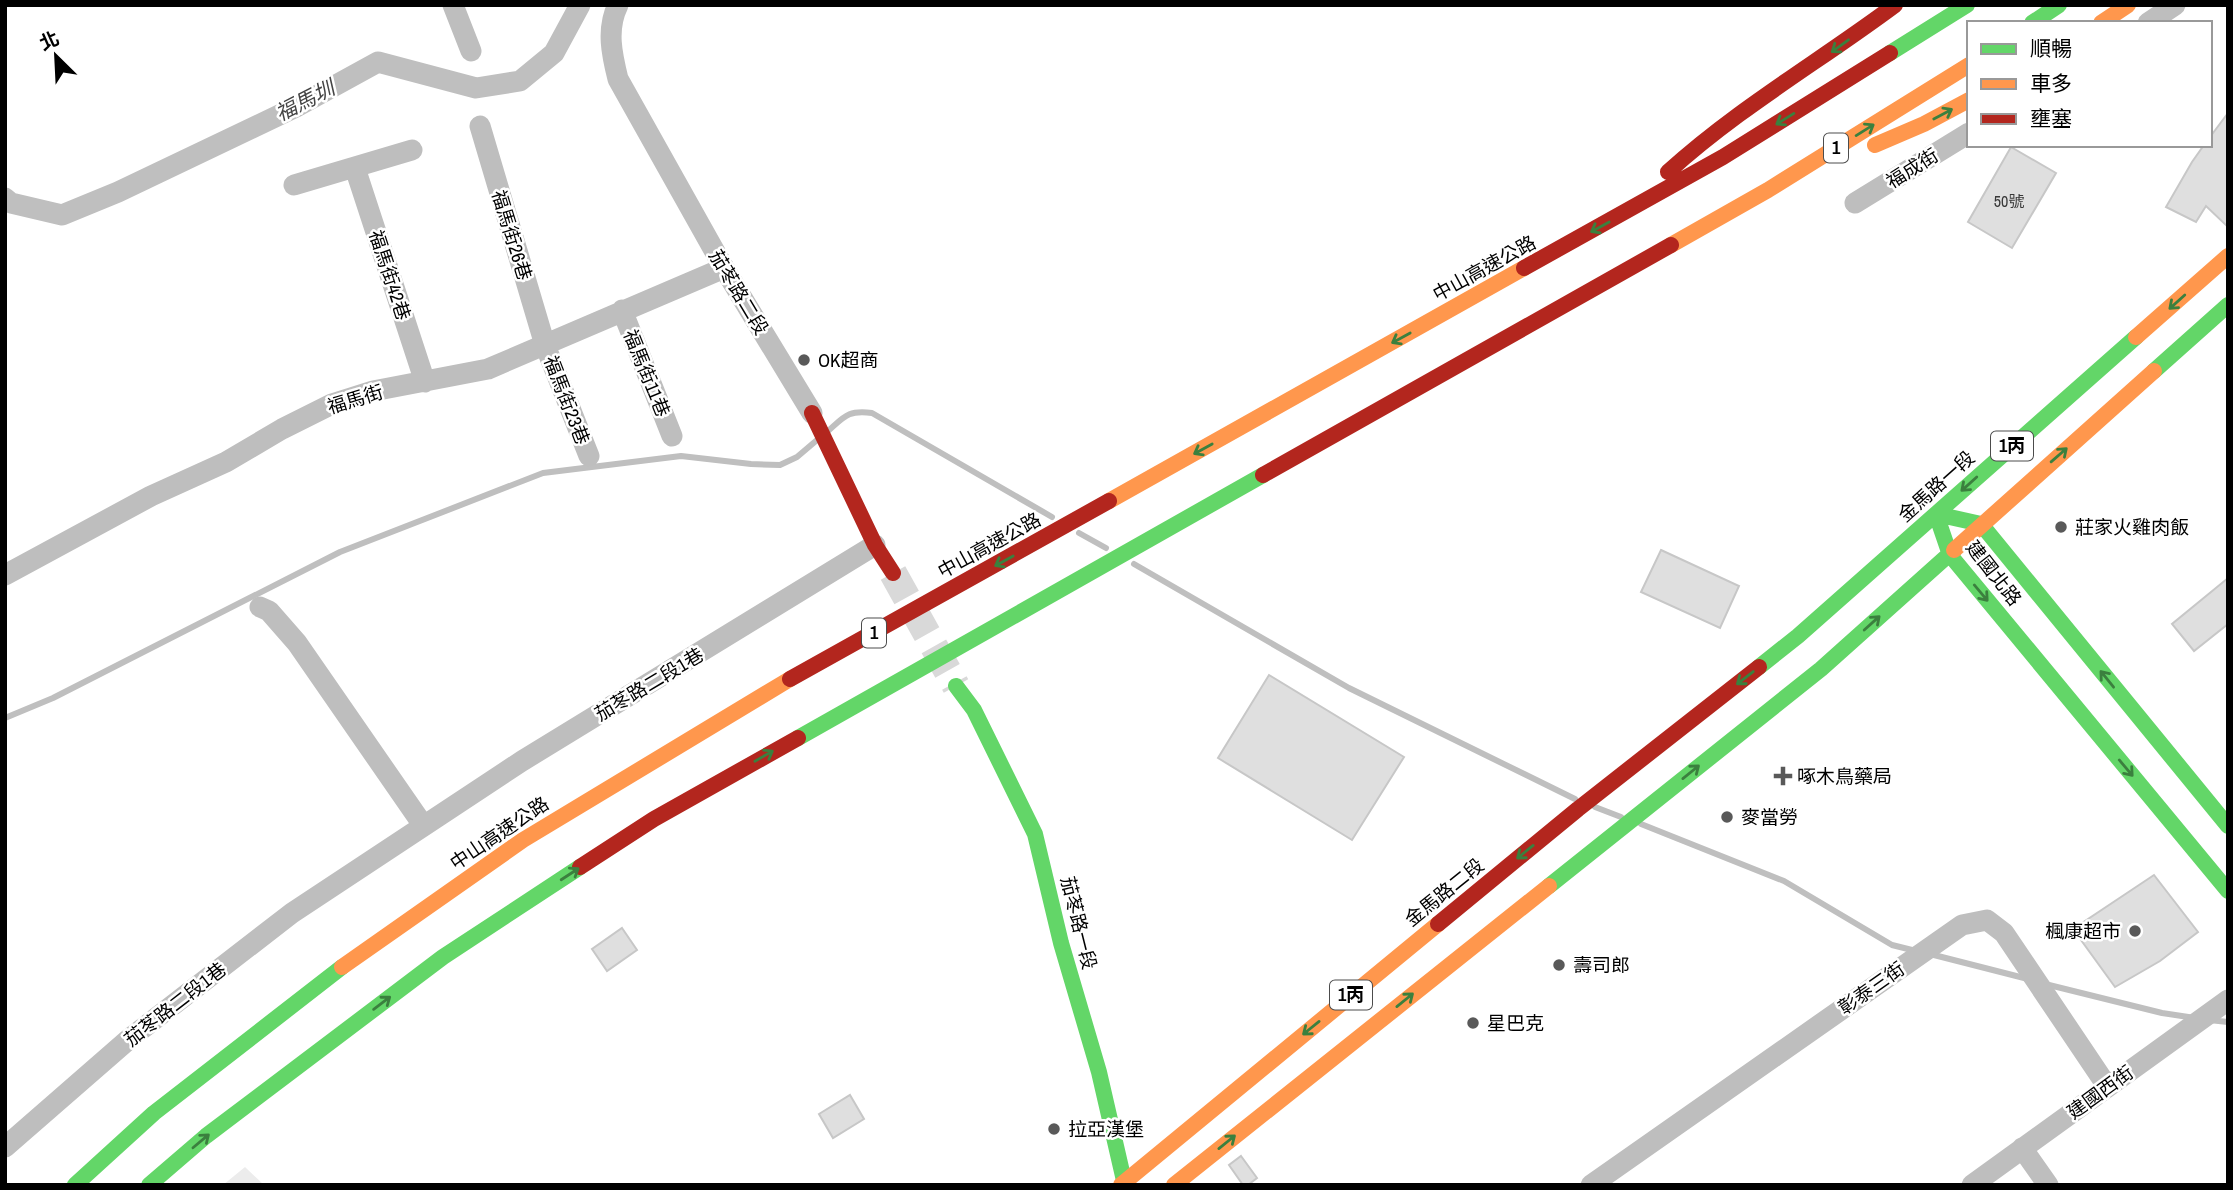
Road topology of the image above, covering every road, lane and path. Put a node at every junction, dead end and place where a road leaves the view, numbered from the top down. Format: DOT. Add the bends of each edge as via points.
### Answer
graph roads {
  1 [pos="453,5"];
  2 [pos="618,5"];
  3 [pos="1895,5"];
  4 [pos="1967,5"];
  5 [pos="2059,5"];
  6 [pos="2128,5"];
  7 [pos="2175,5"];
  8 [pos="2035,21"];
  9 [pos="2104,21"];
  10 [pos="2150,21"];
  11 [pos="471,51"];
  12 [pos="1967,66"];
  13 [pos="1967,101"];
  14 [pos="480,126"];
  15 [pos="1967,134"];
  16 [pos="412,149"];
  17 [pos="355,168"];
  18 [pos="294,185"];
  19 [pos="1768,190"];
  20 [pos="1855,203"];
  21 [pos="1622,214"];
  22 [pos="2228,256"];
  23 [pos="724,268"];
  24 [pos="2228,304"];
  25 [pos="622,310"];
  26 [pos="545,345"];
  27 [pos="425,382"];
  28 [pos="815,420"];
  29 [pos="672,436"];
  30 [pos="589,456"];
  31 [pos="1936,514"];
  32 [pos="1981,524"];
  33 [pos="875,545"];
  34 [pos="1950,555"];
  35 [pos="893,573"];
  36 [pos="5,575"];
  37 [pos="260,607"];
  38 [pos="1798,636"];
  39 [pos="956,686"];
  40 [pos="423,825"];
  41 [pos="2228,826"];
  42 [pos="2228,891"];
  43 [pos="2228,1000"];
  44 [pos="2107,1086"];
  45 [pos="5,1147"];
  46 [pos="2022,1149"];
  47 [pos="1124,1184"];
  48 [pos="75,1185"];
  49 [pos="149,1185"];
  50 [pos="1174,1185"];
  51 [pos="1591,1185"];
  52 [pos="1972,1185"];
  53 [pos="2048,1185"];
  1 -- 11 [label="street"];
  2 -- 23 [label="street, 茄苳路二段" via="612,16 611,49 618,79"];
  3 -- 21 [label="main road, one-way" via="1706,137"];
  4 -- 21 [label="main road, 中山高速公路 / 1, one-way" via="1723,157"];
  5 -- 8 [label="main road"];
  6 -- 9 [label="main road"];
  7 -- 10 [label="street"];
  19 -- 12 [label="main road, 1, one-way"];
  19 -- 13 [label="main road, one-way"];
  14 -- 26 [label="street, 福馬街26巷"];
  15 -- 20 [label="street, 福成街"];
  16 -- 17 [label="street"];
  17 -- 18 [label="street"];
  17 -- 27 [label="street, 福馬街42巷"];
  49 -- 19 [label="main road, 1, one-way" via="206,1136 443,957 654,819"];
  21 -- 48 [label="main road, 中山高速公路 / 1, one-way" via="774,688 523,840 328,977 154,1113"];
  22 -- 31 [label="main road, 金馬路一段 / 1丙, one-way"];
  23 -- 25 [label="street, 福馬街"];
  23 -- 28 [label="street, 茄苳路二段"];
  32 -- 24 [label="main road, 1丙, one-way"];
  25 -- 26 [label="street, 福馬街"];
  25 -- 29 [label="street, 福馬街11巷"];
  26 -- 27 [label="street, 福馬街" via="488,369"];
  26 -- 30 [label="street, 福馬街23巷"];
  27 -- 36 [label="street, 福馬街" via="332,404"];
  28 -- 33 [label="main road, 茄苳路二段"];
  31 -- 32 [label="main road, 建國北路"];
  31 -- 34 [label="main road, 建國北路"];
  31 -- 38 [label="main road, 金馬路一段 / 1丙"];
  32 -- 34 [label="main road, 1丙"];
  41 -- 32 [label="main road, 建國北路, one-way"];
  33 -- 35 [label="main road, 茄苳路二段"];
  33 -- 40 [label="street, 茄苳路二段1巷"];
  34 -- 42 [label="main road, 建國北路, one-way"];
  50 -- 34 [label="main road, 1丙, one-way" via="1821,668"];
  37 -- 40 [label="street" via="298,643"];
  38 -- 47 [label="main road, 金馬路二段 / 1丙, one-way" via="1578,809"];
  39 -- 47 [label="main road, 茄苳路一段" via="974,710 1035,834"];
  40 -- 45 [label="street, 茄苳路二段1巷" via="292,913 129,1039"];
  43 -- 44 [label="street, 建國西街"];
  44 -- 46 [label="street, 建國西街"];
  44 -- 51 [label="street, 彰泰三街" via="2004,933 1987,920 1962,925"];
  46 -- 52 [label="street, 建國西街"];
  46 -- 53 [label="street"];
}
